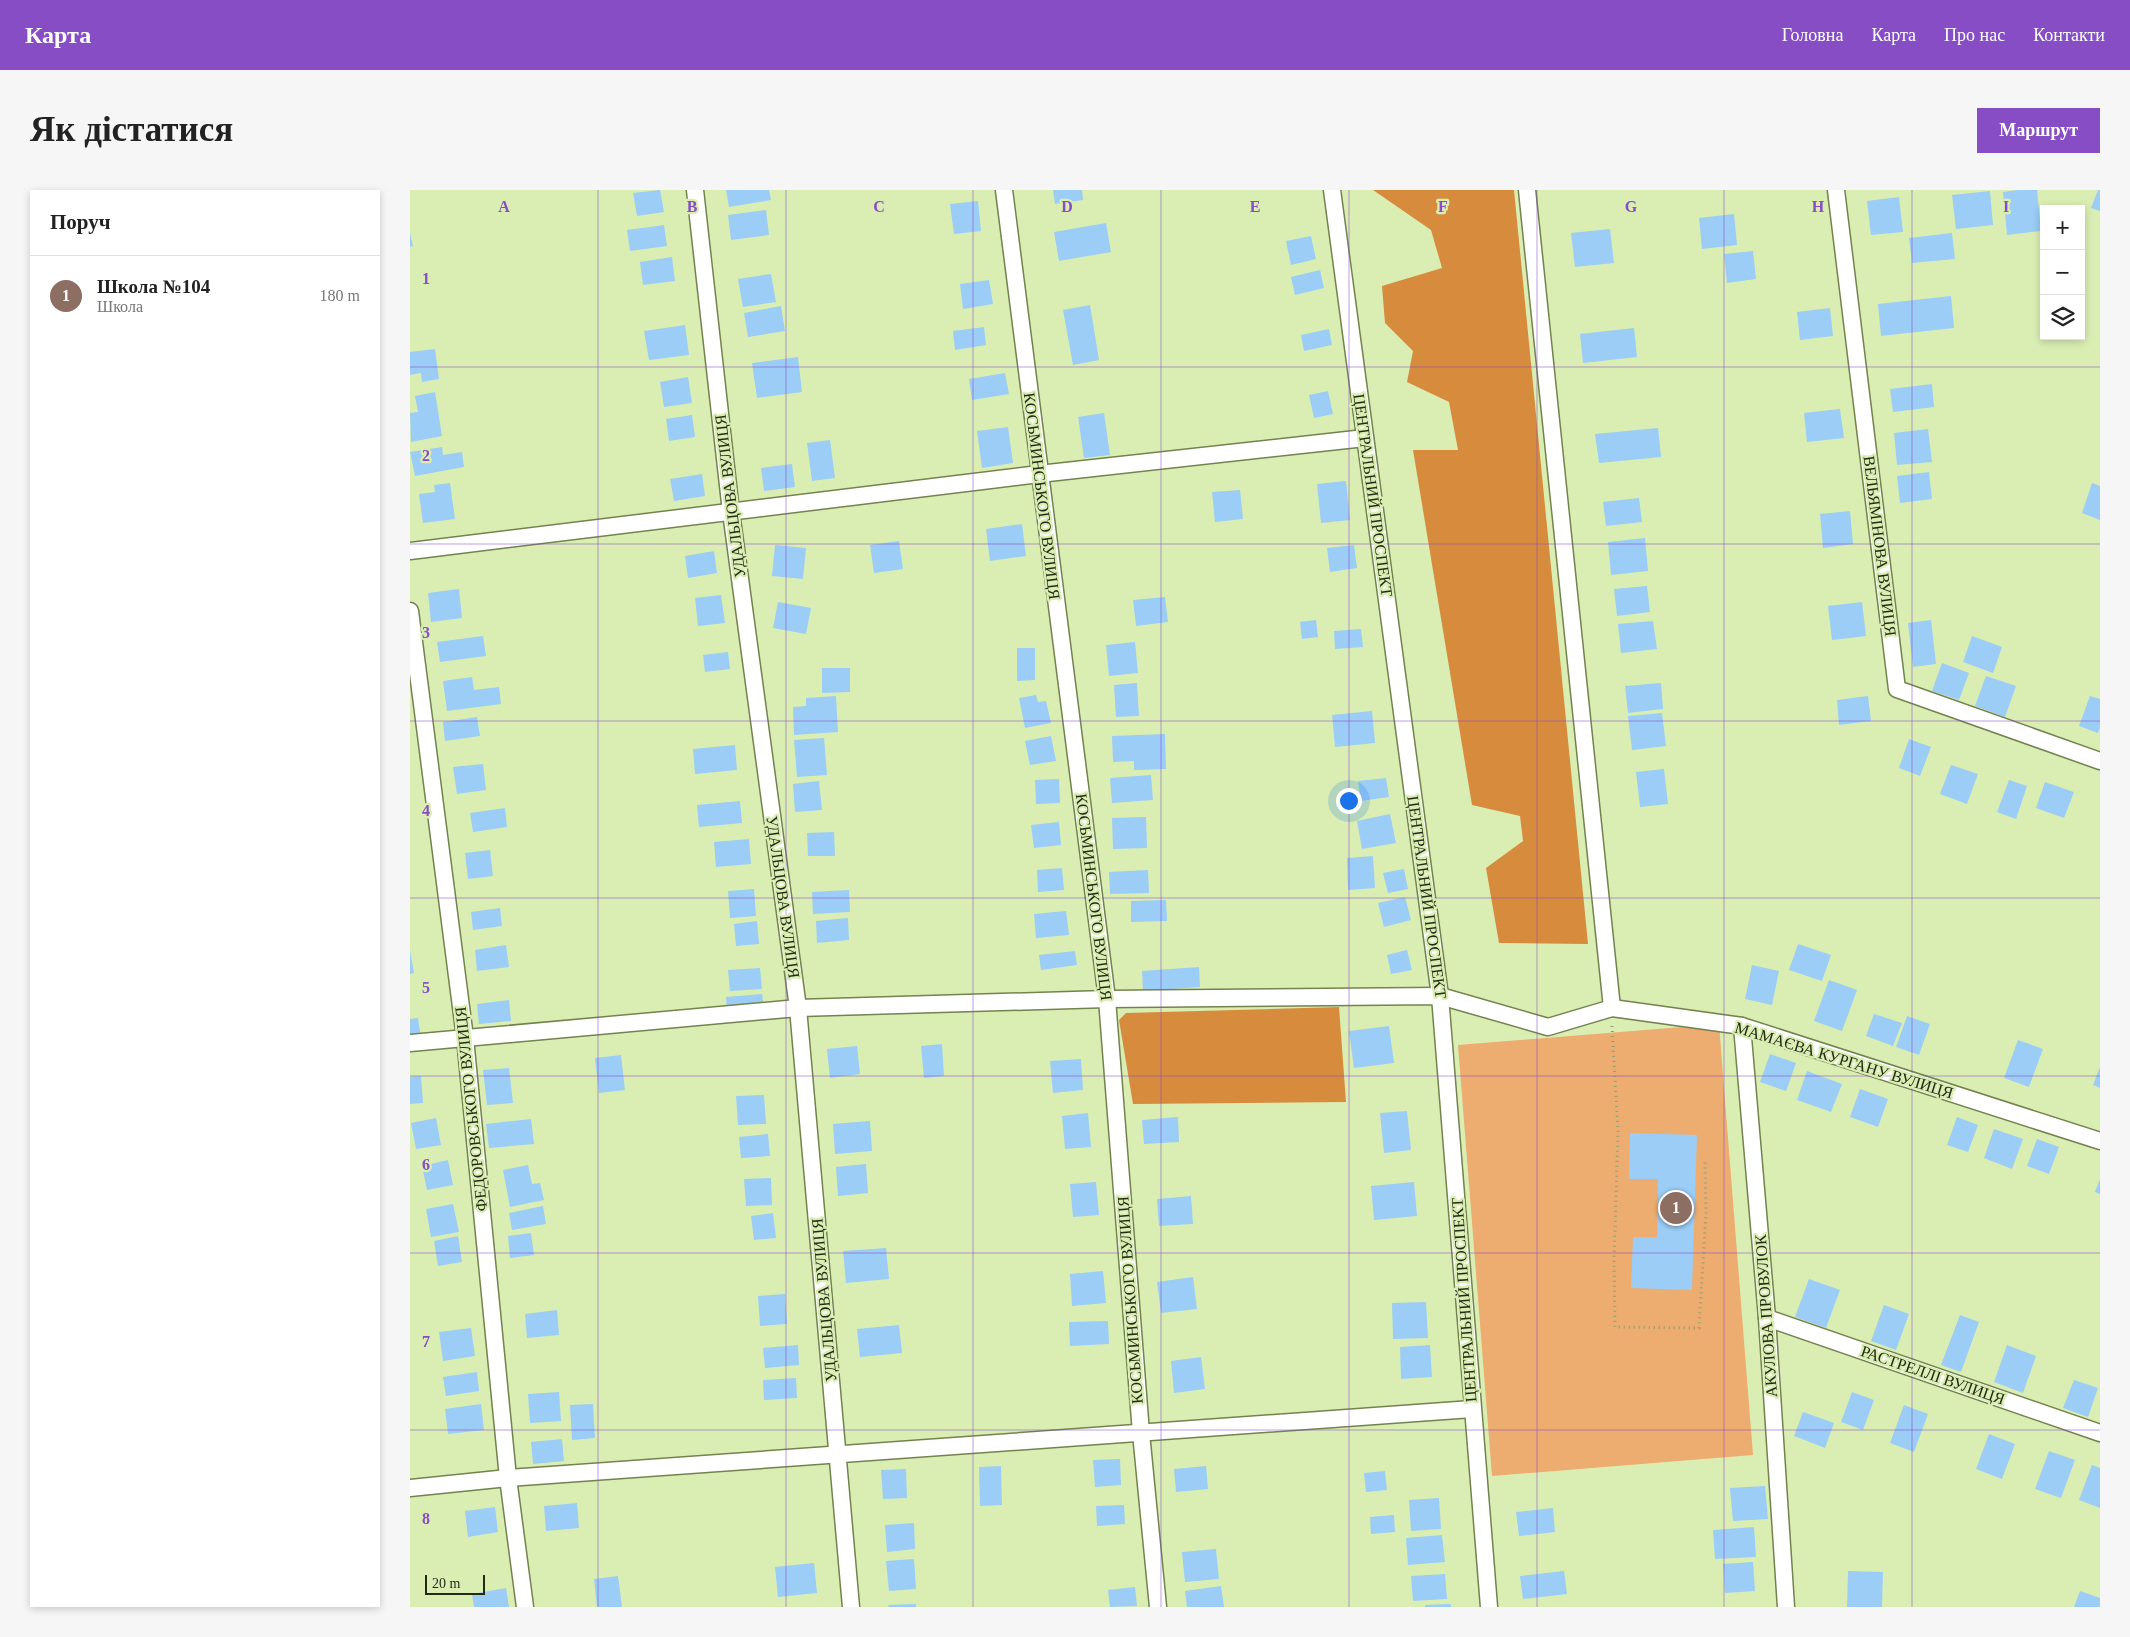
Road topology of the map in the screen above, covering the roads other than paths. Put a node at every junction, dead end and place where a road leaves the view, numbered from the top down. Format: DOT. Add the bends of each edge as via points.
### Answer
graph roads {
  1 [pos="695,190"];
  2 [pos="1004,190"];
  3 [pos="1332,190"];
  4 [pos="1527,190"];
  5 [pos="1836,190"];
  6 [pos="1365,438"];
  7 [pos="1039,474"];
  8 [pos="731,512"];
  9 [pos="410,551"];
  10 [pos="410,611"];
  11 [pos="2100,761"];
  12 [pos="1440,996"];
  13 [pos="1107,999"];
  14 [pos="798,1008"];
  15 [pos="1612,1008"];
  16 [pos="1742,1026"];
  17 [pos="465,1038"];
  18 [pos="410,1043"];
  19 [pos="2100,1141"];
  20 [pos="1766,1318"];
  21 [pos="1472,1409"];
  22 [pos="1141,1433"];
  23 [pos="2100,1433"];
  24 [pos="838,1455"];
  25 [pos="508,1478"];
  26 [pos="410,1488"];
  27 [pos="525,1607"];
  28 [pos="850,1607"];
  29 [pos="1158,1607"];
  30 [pos="1489,1607"];
  31 [pos="1786,1607"];
  1 -- 8 [label="street, УДАЛЬЦОВА ВУЛИЦЯ"];
  2 -- 7 [label="street, КОСЬМИНСЬКОГО ВУЛИЦЯ"];
  3 -- 6 [label="street, ЦЕНТРАЛЬНИЙ ПРОСПЕКТ"];
  4 -- 15 [label="street"];
  5 -- 11 [label="street, ВЕЛЬЯМІНОВА ВУЛИЦЯ" via="1897,689"];
  6 -- 7 [label="street"];
  6 -- 12 [label="street, ЦЕНТРАЛЬНИЙ ПРОСПЕКТ"];
  7 -- 8 [label="street"];
  7 -- 13 [label="street, КОСЬМИНСЬКОГО ВУЛИЦЯ"];
  8 -- 9 [label="street"];
  8 -- 14 [label="street, УДАЛЬЦОВА ВУЛИЦЯ"];
  10 -- 17 [label="street, ФЕДОРОВСЬКОГО ВУЛИЦЯ"];
  12 -- 13 [label="street, МАМАЄВА КУРГАНУ ВУЛИЦЯ"];
  12 -- 15 [label="street, МАМАЄВА КУРГАНУ ВУЛИЦЯ" via="1548,1027"];
  12 -- 21 [label="street, ЦЕНТРАЛЬНИЙ ПРОСПЕКТ"];
  13 -- 14 [label="street, МАМАЄВА КУРГАНУ ВУЛИЦЯ"];
  13 -- 22 [label="street, КОСЬМИНСЬКОГО ВУЛИЦЯ"];
  14 -- 17 [label="street, МАМАЄВА КУРГАНУ ВУЛИЦЯ"];
  14 -- 24 [label="street, УДАЛЬЦОВА ВУЛИЦЯ"];
  15 -- 16 [label="street, МАМАЄВА КУРГАНУ ВУЛИЦЯ"];
  16 -- 19 [label="street, МАМАЄВА КУРГАНУ ВУЛИЦЯ"];
  16 -- 20 [label="street, АКУЛОВА ПРОВУЛОК"];
  17 -- 18 [label="street, МАМАЄВА КУРГАНУ ВУЛИЦЯ"];
  17 -- 25 [label="street, ФЕДОРОВСЬКОГО ВУЛИЦЯ"];
  20 -- 23 [label="street, РАСТРЕЛЛІ ВУЛИЦЯ"];
  20 -- 31 [label="street, АКУЛОВА ПРОВУЛОК"];
  21 -- 22 [label="street"];
  21 -- 30 [label="street, ЦЕНТРАЛЬНИЙ ПРОСПЕКТ"];
  22 -- 24 [label="street"];
  22 -- 29 [label="street, КОСЬМИНСЬКОГО ВУЛИЦЯ"];
  24 -- 25 [label="street"];
  24 -- 28 [label="street, УДАЛЬЦОВА ВУЛИЦЯ"];
  25 -- 26 [label="street"];
  25 -- 27 [label="street, ФЕДОРОВСЬКОГО ВУЛИЦЯ"];
}
